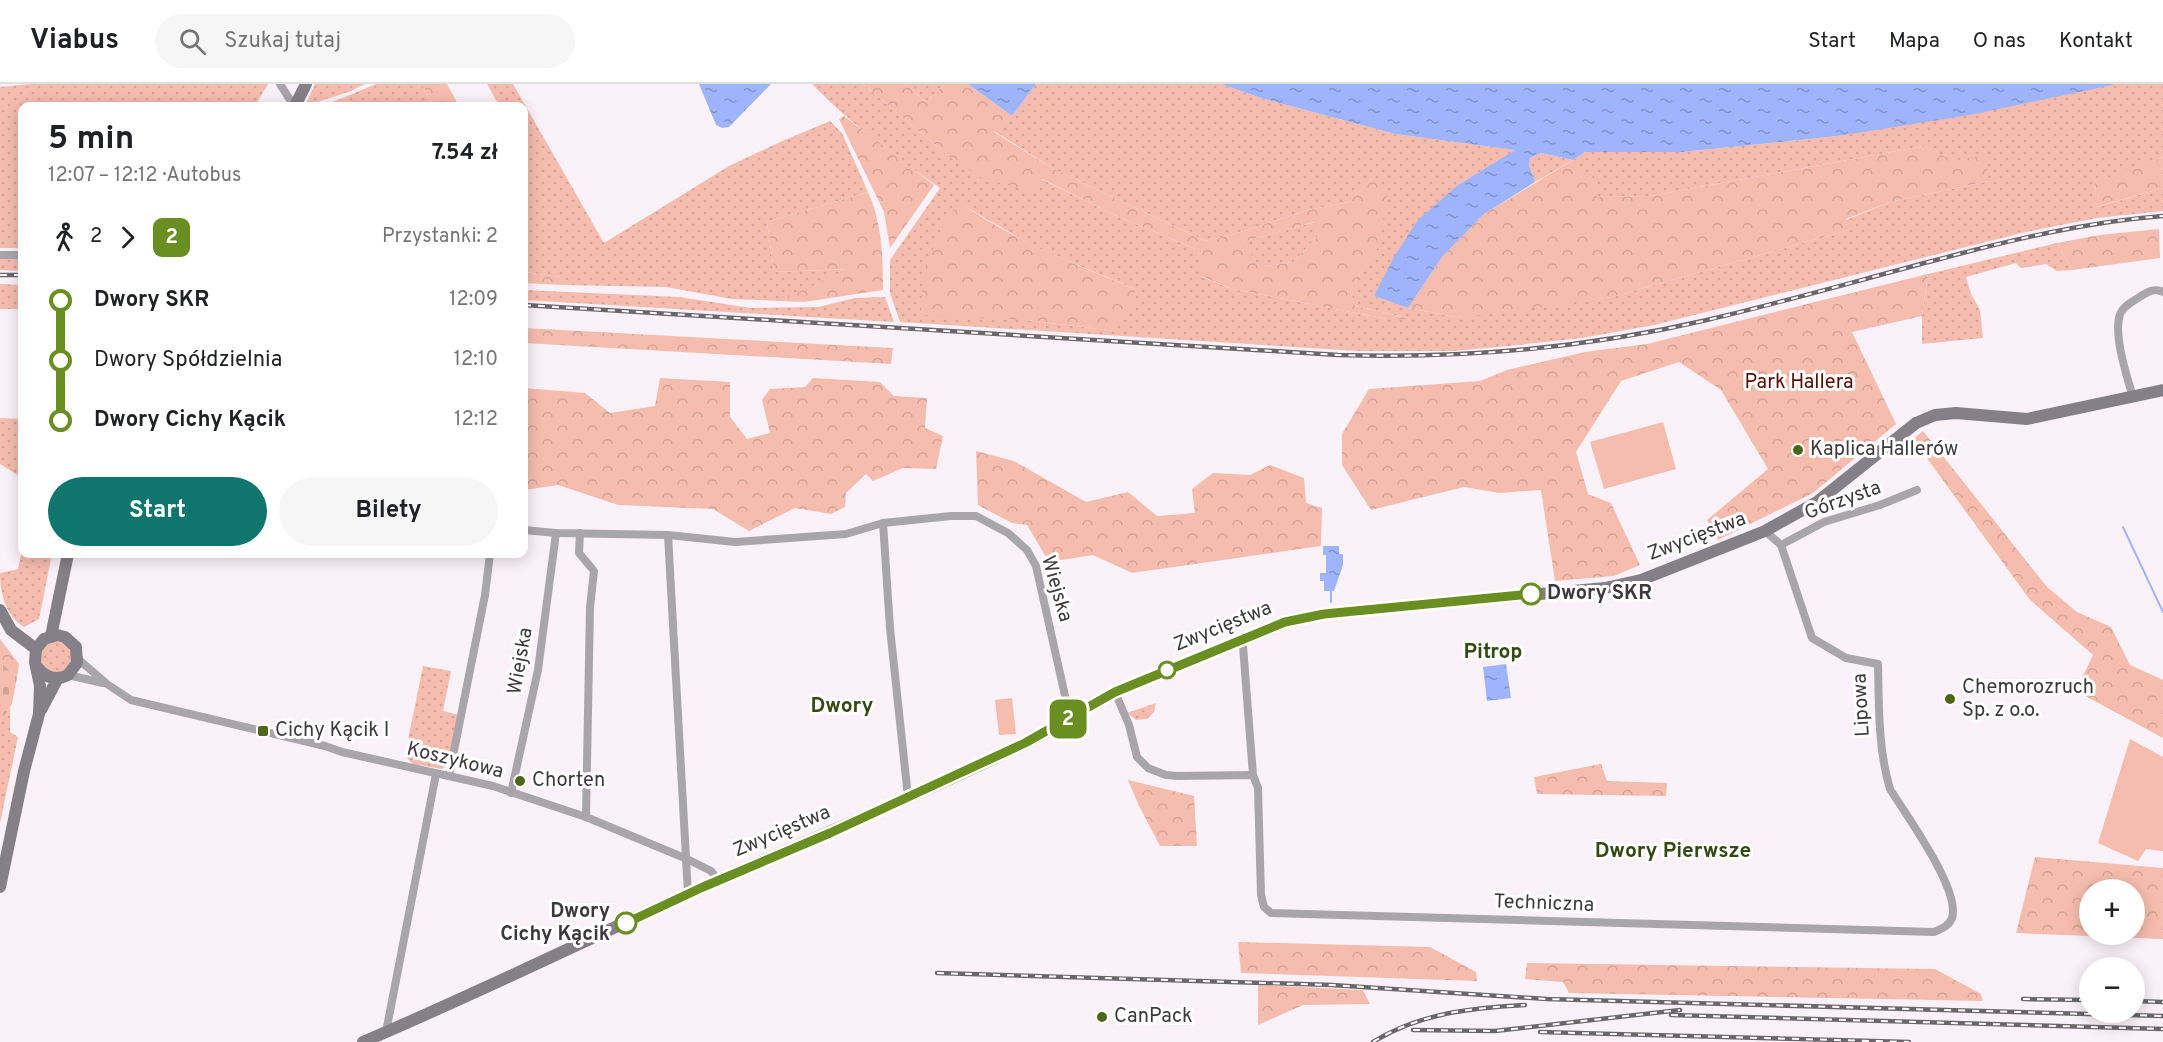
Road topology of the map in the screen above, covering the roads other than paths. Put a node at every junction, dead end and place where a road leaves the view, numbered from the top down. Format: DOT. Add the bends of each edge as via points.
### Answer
graph roads {
  1 [pos="280,84"];
  2 [pos="305,85"];
  3 [pos="291,102"];
  4 [pos="296,102"];
  5 [pos="0,255"];
  6 [pos="18,255"];
  7 [pos="2163,292"];
  8 [pos="2163,390"];
  9 [pos="2133,397"];
  10 [pos="1917,490"];
  11 [pos="883,523"];
  12 [pos="528,530"];
  13 [pos="1765,531"];
  14 [pos="556,533"];
  15 [pos="580,533"];
  16 [pos="668,535"];
  17 [pos="1781,545"];
  18 [pos="67,558"];
  19 [pos="490,558"];
  20 [pos="60,596"];
  21 [pos="0,609"];
  22 [pos="51,636"];
  23 [pos="65,637"];
  24 [pos="1241,640"];
  25 [pos="36,649"];
  26 [pos="78,659"];
  27 [pos="38,668"];
  28 [pos="63,677"];
  29 [pos="107,684"];
  30 [pos="1115,692"];
  31 [pos="39,714"];
  32 [pos="1070,718"];
  33 [pos="436,774"];
  34 [pos="1253,775"];
  35 [pos="449,776"];
  36 [pos="511,793"];
  37 [pos="908,797"];
  38 [pos="586,817"];
  39 [pos="687,859"];
  40 [pos="718,880"];
  41 [pos="0,887"];
  42 [pos="688,894"];
  43 [pos="1953,917"];
  44 [pos="386,1032"];
  45 [pos="363,1042"];
  1 -- 3 [label="street"];
  2 -- 4 [label="street"];
  5 -- 6 [label="street"];
  7 -- 9 [label="street" via="2149,291 2126,305 2120,315 2123,366"];
  8 -- 9 [label="street, Zwycięstwa"];
  9 -- 13 [label="street, Zwycięstwa" via="2028,419 1956,412 1935,415 1916,423 1817,502"];
  10 -- 17 [label="street, Górzysta" via="1824,522"];
  11 -- 16 [label="street, Wiejska" via="846,534 735,542"];
  11 -- 32 [label="street, Wiejska" via="976,516 1008,533 1027,550 1036,566"];
  11 -- 37 [label="street"];
  12 -- 14 [label="street, Wiejska"];
  13 -- 17 [label="street"];
  13 -- 24 [label="street, Zwycięstwa" via="1678,567 1621,585 1324,614 1285,622"];
  14 -- 15 [label="street, Wiejska"];
  14 -- 36 [label="street, Wiejska" via="538,670"];
  15 -- 16 [label="street, Wiejska"];
  15 -- 38 [label="street" via="579,553 594,571"];
  16 -- 39 [label="street"];
  17 -- 43 [label="street, Lipowa" via="1812,638 1846,658 1878,664 1879,731 1887,781 1946,879"];
  18 -- 20 [label="street"];
  19 -- 35 [label="street"];
  20 -- 22 [label="street"];
  20 -- 23 [label="street"];
  21 -- 25 [label="street" via="11,630"];
  22 -- 23 [label="street"];
  22 -- 25 [label="street"];
  23 -- 26 [label="street" via="76,647"];
  24 -- 30 [label="street, Zwycięstwa"];
  24 -- 34 [label="street, Techniczna"];
  25 -- 27 [label="street"];
  26 -- 28 [label="street" via="74,669"];
  26 -- 29 [label="street, Koszykowa"];
  27 -- 28 [label="street" via="48,677"];
  27 -- 31 [label="street"];
  28 -- 29 [label="street, Koszykowa"];
  28 -- 31 [label="street"];
  29 -- 33 [label="street, Koszykowa" via="131,700"];
  30 -- 32 [label="street, Zwycięstwa"];
  30 -- 34 [label="street" via="1137,757 1148,768 1178,776"];
  31 -- 41 [label="street"];
  32 -- 37 [label="street, Zwycięstwa"];
  33 -- 35 [label="street, Koszykowa"];
  33 -- 44 [label="street"];
  34 -- 43 [label="street, Techniczna" via="1258,788 1261,895 1264,907 1271,913 1934,932 1947,926"];
  35 -- 36 [label="street, Koszykowa"];
  36 -- 38 [label="street, Koszykowa"];
  37 -- 40 [label="street, Zwycięstwa"];
  38 -- 39 [label="street, Koszykowa"];
  39 -- 40 [label="street, Koszykowa" via="711,871"];
  39 -- 42 [label="street"];
  40 -- 42 [label="street, Zwycięstwa"];
  42 -- 44 [label="street, Zwycięstwa"];
  44 -- 45 [label="street, Zwycięstwa"];
}
